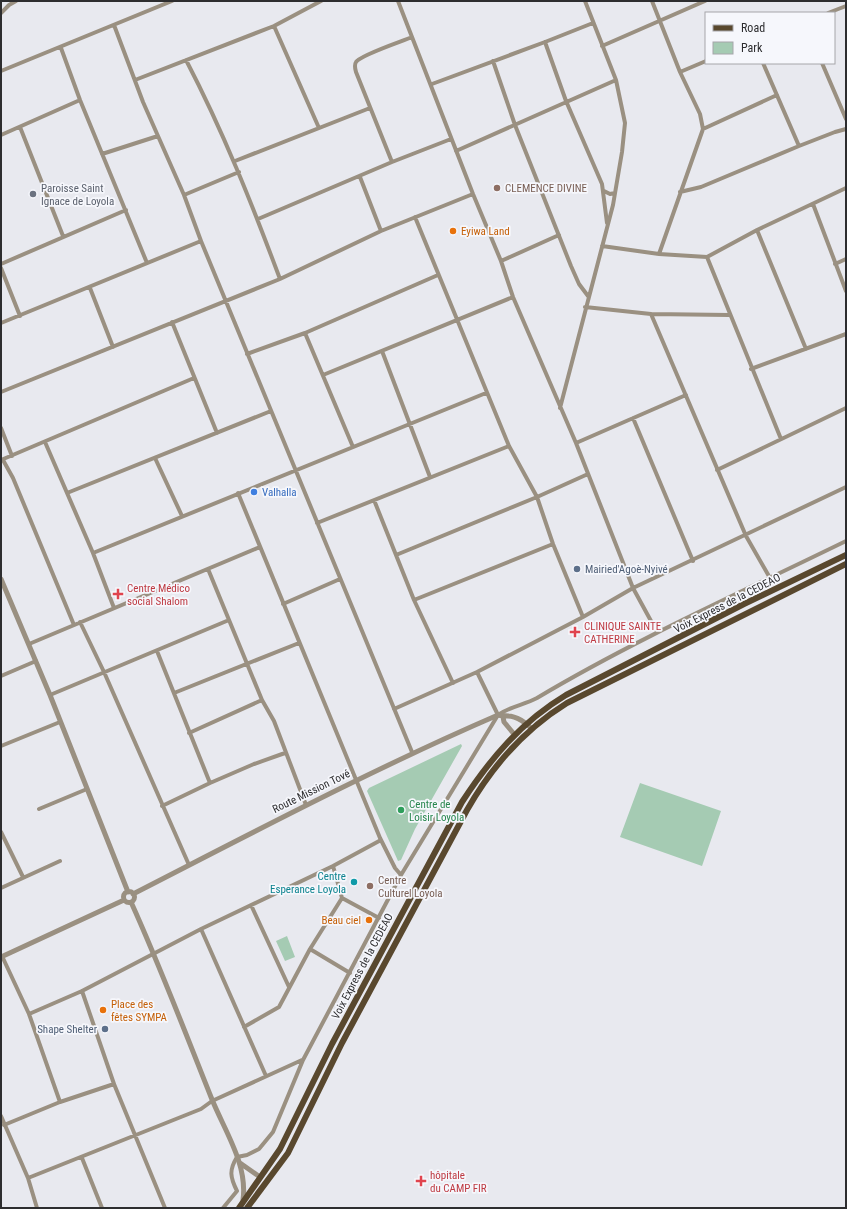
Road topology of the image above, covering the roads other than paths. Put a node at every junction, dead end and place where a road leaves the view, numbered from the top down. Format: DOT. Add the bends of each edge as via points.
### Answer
graph roads {
  1 [pos="16,1"];
  2 [pos="172,1"];
  3 [pos="321,1"];
  4 [pos="398,1"];
  5 [pos="585,1"];
  6 [pos="652,1"];
  7 [pos="705,1"];
  8 [pos="846,6"];
  9 [pos="831,12"];
  10 [pos="1,13"];
  11 [pos="660,20"];
  12 [pos="593,23"];
  13 [pos="114,25"];
  14 [pos="274,26"];
  15 [pos="412,37"];
  16 [pos="545,42"];
  17 [pos="602,46"];
  18 [pos="61,48"];
  19 [pos="186,60"];
  20 [pos="493,61"];
  21 [pos="705,61"];
  22 [pos="763,64"];
  23 [pos="822,64"];
  24 [pos="1,71"];
  25 [pos="680,72"];
  26 [pos="135,80"];
  27 [pos="616,80"];
  28 [pos="432,84"];
  29 [pos="776,95"];
  30 [pos="80,100"];
  31 [pos="566,101"];
  32 [pos="370,108"];
  33 [pos="846,119"];
  34 [pos="516,125"];
  35 [pos="20,127"];
  36 [pos="319,128"];
  37 [pos="703,129"];
  38 [pos="846,129"];
  39 [pos="1,135"];
  40 [pos="158,136"];
  41 [pos="452,138"];
  42 [pos="799,146"];
  43 [pos="456,151"];
  44 [pos="102,154"];
  45 [pos="235,161"];
  46 [pos="392,162"];
  47 [pos="239,172"];
  48 [pos="360,177"];
  49 [pos="846,188"];
  50 [pos="604,191"];
  51 [pos="680,192"];
  52 [pos="615,193"];
  53 [pos="473,194"];
  54 [pos="184,195"];
  55 [pos="813,204"];
  56 [pos="126,210"];
  57 [pos="415,217"];
  58 [pos="258,220"];
  59 [pos="607,225"];
  60 [pos="757,230"];
  61 [pos="381,231"];
  62 [pos="559,235"];
  63 [pos="63,236"];
  64 [pos="201,241"];
  65 [pos="602,246"];
  66 [pos="659,254"];
  67 [pos="706,257"];
  68 [pos="846,259"];
  69 [pos="502,261"];
  70 [pos="147,263"];
  71 [pos="1,264"];
  72 [pos="835,264"];
  73 [pos="1,268"];
  74 [pos="438,275"];
  75 [pos="280,279"];
  76 [pos="90,288"];
  77 [pos="846,291"];
  78 [pos="588,296"];
  79 [pos="513,297"];
  80 [pos="227,301"];
  81 [pos="585,307"];
  82 [pos="651,314"];
  83 [pos="729,315"];
  84 [pos="20,316"];
  85 [pos="457,320"];
  86 [pos="172,322"];
  87 [pos="1,324"];
  88 [pos="305,333"];
  89 [pos="846,334"];
  90 [pos="113,346"];
  91 [pos="806,349"];
  92 [pos="382,351"];
  93 [pos="247,354"];
  94 [pos="751,369"];
  95 [pos="323,375"];
  96 [pos="194,378"];
  97 [pos="1,392"];
  98 [pos="486,393"];
  99 [pos="686,395"];
  100 [pos="560,408"];
  101 [pos="846,408"];
  102 [pos="271,411"];
  103 [pos="633,418"];
  104 [pos="408,423"];
  105 [pos="1,428"];
  106 [pos="217,433"];
  107 [pos="781,439"];
  108 [pos="45,442"];
  109 [pos="576,443"];
  110 [pos="353,446"];
  111 [pos="509,446"];
  112 [pos="12,456"];
  113 [pos="155,458"];
  114 [pos="2,460"];
  115 [pos="295,470"];
  116 [pos="717,470"];
  117 [pos="588,474"];
  118 [pos="430,477"];
  119 [pos="846,487"];
  120 [pos="238,493"];
  121 [pos="67,494"];
  122 [pos="537,497"];
  123 [pos="374,500"];
  124 [pos="182,516"];
  125 [pos="317,523"];
  126 [pos="746,536"];
  127 [pos="846,541"];
  128 [pos="553,544"];
  129 [pos="260,547"];
  130 [pos="93,553"];
  131 [pos="396,555"];
  132 [pos="846,555"];
  133 [pos="693,560"];
  134 [pos="846,564"];
  135 [pos="208,569"];
  136 [pos="770,578"];
  137 [pos="1,579"];
  138 [pos="340,579"];
  139 [pos="633,588"];
  140 [pos="414,600"];
  141 [pos="283,604"];
  142 [pos="114,608"];
  143 [pos="583,617"];
  144 [pos="229,620"];
  145 [pos="80,622"];
  146 [pos="709,622"];
  147 [pos="74,625"];
  148 [pos="713,629"];
  149 [pos="657,632"];
  150 [pos="299,643"];
  151 [pos="29,644"];
  152 [pos="157,652"];
  153 [pos="36,661"];
  154 [pos="246,664"];
  155 [pos="104,672"];
  156 [pos="477,672"];
  157 [pos="1,676"];
  158 [pos="452,683"];
  159 [pos="174,693"];
  160 [pos="50,695"];
  161 [pos="262,700"];
  162 [pos="394,709"];
  163 [pos="500,716"];
  164 [pos="60,722"];
  165 [pos="527,723"];
  166 [pos="532,729"];
  167 [pos="189,733"];
  168 [pos="514,734"];
  169 [pos="1,746"];
  170 [pos="412,752"];
  171 [pos="285,753"];
  172 [pos="357,780"];
  173 [pos="210,783"];
  174 [pos="87,789"];
  175 [pos="306,805"];
  176 [pos="162,806"];
  177 [pos="39,809"];
  178 [pos="1,832"];
  179 [pos="381,840"];
  180 [pos="60,861"];
  181 [pos="189,865"];
  182 [pos="333,866"];
  183 [pos="401,876"];
  184 [pos="23,877"];
  185 [pos="1,888"];
  186 [pos="130,893"];
  187 [pos="342,898"];
  188 [pos="124,900"];
  189 [pos="132,902"];
  190 [pos="250,905"];
  191 [pos="379,918"];
  192 [pos="201,929"];
  193 [pos="310,949"];
  194 [pos="155,954"];
  195 [pos="2,956"];
  196 [pos="350,973"];
  197 [pos="289,987"];
  198 [pos="82,991"];
  199 [pos="29,1014"];
  200 [pos="244,1027"];
  201 [pos="303,1060"];
  202 [pos="266,1076"];
  203 [pos="114,1084"];
  204 [pos="212,1101"];
  205 [pos="60,1102"];
  206 [pos="2,1121"];
  207 [pos="135,1136"];
  208 [pos="280,1149"];
  209 [pos="288,1153"];
  210 [pos="237,1156"];
  211 [pos="82,1158"];
  212 [pos="240,1163"];
  213 [pos="260,1177"];
  214 [pos="28,1178"];
  215 [pos="251,1191"];
  216 [pos="256,1195"];
  217 [pos="243,1200"];
  218 [pos="37,1208"];
  219 [pos="102,1208"];
  220 [pos="164,1208"];
  221 [pos="223,1208"];
  222 [pos="239,1208"];
  223 [pos="247,1208"];
  1 -- 10 [label="street"];
  2 -- 13 [label="street"];
  3 -- 14 [label="street"];
  4 -- 15 [label="street"];
  5 -- 12 [label="street"];
  6 -- 11 [label="street"];
  7 -- 11 [label="street"];
  8 -- 9 [label="street"];
  11 -- 17 [label="street"];
  11 -- 25 [label="street"];
  12 -- 16 [label="street"];
  12 -- 17 [label="street"];
  13 -- 18 [label="street"];
  13 -- 26 [label="street"];
  14 -- 19 [label="street"];
  14 -- 36 [label="street"];
  15 -- 28 [label="street"];
  15 -- 32 [label="street" via="356,62 356,72"];
  16 -- 20 [label="street"];
  16 -- 31 [label="street"];
  17 -- 27 [label="street"];
  18 -- 24 [label="street"];
  18 -- 30 [label="street"];
  19 -- 26 [label="street"];
  19 -- 45 [label="street"];
  20 -- 28 [label="street"];
  20 -- 34 [label="street"];
  21 -- 25 [label="street"];
  22 -- 29 [label="street"];
  23 -- 33 [label="street"];
  25 -- 37 [label="street" via="700,114"];
  26 -- 40 [label="street"];
  27 -- 31 [label="street"];
  27 -- 52 [label="street" via="625,123"];
  28 -- 41 [label="street"];
  29 -- 37 [label="street"];
  29 -- 42 [label="street"];
  30 -- 35 [label="street"];
  30 -- 44 [label="street"];
  31 -- 34 [label="street"];
  31 -- 50 [label="street"];
  32 -- 36 [label="street"];
  32 -- 46 [label="street"];
  34 -- 43 [label="street"];
  34 -- 62 [label="street"];
  35 -- 39 [label="street"];
  35 -- 63 [label="street"];
  36 -- 45 [label="street"];
  37 -- 51 [label="street"];
  38 -- 42 [label="street"];
  40 -- 44 [label="street"];
  40 -- 54 [label="street"];
  41 -- 43 [label="street"];
  41 -- 46 [label="street"];
  42 -- 51 [label="street" via="701,187"];
  43 -- 53 [label="street"];
  44 -- 56 [label="street"];
  45 -- 47 [label="street"];
  46 -- 48 [label="street"];
  47 -- 54 [label="street"];
  47 -- 58 [label="street"];
  48 -- 58 [label="street"];
  48 -- 61 [label="street"];
  49 -- 55 [label="street"];
  50 -- 52 [label="street"];
  50 -- 59 [label="street"];
  51 -- 66 [label="street"];
  52 -- 59 [label="street"];
  53 -- 57 [label="street"];
  53 -- 69 [label="street"];
  54 -- 64 [label="street"];
  55 -- 60 [label="street"];
  55 -- 72 [label="street"];
  56 -- 63 [label="street"];
  56 -- 70 [label="street"];
  57 -- 61 [label="street"];
  57 -- 74 [label="street"];
  58 -- 75 [label="street"];
  59 -- 65 [label="street"];
  60 -- 67 [label="street"];
  60 -- 91 [label="street"];
  61 -- 75 [label="street"];
  62 -- 69 [label="street"];
  62 -- 78 [label="street" via="579,284"];
  63 -- 71 [label="street"];
  64 -- 70 [label="street"];
  64 -- 80 [label="street"];
  65 -- 66 [label="street"];
  65 -- 78 [label="street"];
  66 -- 67 [label="street"];
  67 -- 83 [label="street"];
  68 -- 72 [label="street"];
  69 -- 79 [label="street"];
  70 -- 76 [label="street"];
  72 -- 77 [label="street"];
  73 -- 84 [label="street"];
  74 -- 85 [label="street"];
  74 -- 88 [label="street"];
  75 -- 80 [label="street"];
  76 -- 84 [label="street"];
  76 -- 90 [label="street"];
  78 -- 81 [label="street"];
  79 -- 85 [label="street"];
  79 -- 100 [label="street"];
  80 -- 86 [label="street"];
  80 -- 93 [label="street"];
  81 -- 82 [label="street"];
  81 -- 100 [label="street"];
  82 -- 83 [label="street"];
  82 -- 99 [label="street"];
  83 -- 94 [label="street"];
  84 -- 87 [label="street"];
  85 -- 92 [label="street"];
  85 -- 98 [label="street"];
  86 -- 90 [label="street"];
  86 -- 96 [label="street"];
  88 -- 93 [label="street"];
  88 -- 95 [label="street"];
  89 -- 91 [label="street"];
  90 -- 97 [label="street"];
  91 -- 94 [label="street"];
  92 -- 95 [label="street"];
  92 -- 104 [label="street"];
  93 -- 102 [label="street"];
  94 -- 107 [label="street"];
  95 -- 110 [label="street"];
  96 -- 106 [label="street"];
  96 -- 108 [label="street"];
  98 -- 104 [label="street"];
  98 -- 111 [label="street"];
  99 -- 103 [label="street"];
  99 -- 116 [label="street"];
  100 -- 109 [label="street"];
  101 -- 107 [label="street"];
  102 -- 106 [label="street"];
  102 -- 115 [label="street"];
  103 -- 109 [label="street"];
  103 -- 133 [label="street"];
  104 -- 110 [label="street"];
  104 -- 118 [label="street"];
  105 -- 112 [label="street"];
  106 -- 113 [label="street"];
  107 -- 116 [label="street"];
  108 -- 112 [label="street"];
  108 -- 121 [label="street"];
  109 -- 117 [label="street"];
  110 -- 115 [label="street"];
  111 -- 118 [label="street"];
  111 -- 122 [label="street"];
  112 -- 114 [label="street"];
  113 -- 121 [label="street"];
  113 -- 124 [label="street"];
  114 -- 147 [label="street" via="13,478"];
  115 -- 120 [label="street"];
  115 -- 125 [label="street"];
  116 -- 126 [label="street"];
  117 -- 122 [label="street"];
  117 -- 139 [label="street"];
  118 -- 123 [label="street"];
  119 -- 126 [label="street"];
  120 -- 124 [label="street"];
  120 -- 129 [label="street"];
  121 -- 130 [label="street"];
  122 -- 128 [label="street"];
  122 -- 131 [label="street"];
  123 -- 125 [label="street"];
  123 -- 131 [label="street"];
  124 -- 130 [label="street"];
  125 -- 138 [label="street"];
  126 -- 133 [label="street"];
  126 -- 136 [label="street"];
  127 -- 136 [label="street"];
  128 -- 140 [label="street"];
  128 -- 143 [label="street"];
  129 -- 135 [label="street"];
  129 -- 141 [label="street"];
  130 -- 142 [label="street"];
  131 -- 140 [label="street"];
  132 -- 146 [label="main road, Voix Express de la CEDEAO"];
  133 -- 139 [label="street"];
  134 -- 148 [label="main road"];
  135 -- 142 [label="street"];
  135 -- 144 [label="street"];
  136 -- 149 [label="street"];
  137 -- 151 [label="street"];
  138 -- 141 [label="street"];
  138 -- 162 [label="street"];
  139 -- 143 [label="street"];
  139 -- 149 [label="street"];
  140 -- 158 [label="street"];
  141 -- 150 [label="street"];
  142 -- 145 [label="street"];
  143 -- 156 [label="street"];
  144 -- 152 [label="street"];
  144 -- 154 [label="street"];
  145 -- 147 [label="street"];
  145 -- 155 [label="street"];
  146 -- 148 [label="main road"];
  146 -- 165 [label="main road, Voix Express de la CEDEAO" via="566,695"];
  147 -- 151 [label="street"];
  148 -- 166 [label="main road" via="567,703"];
  149 -- 163 [label="street" via="534,700 513,706"];
  150 -- 154 [label="street"];
  150 -- 172 [label="street"];
  151 -- 153 [label="street"];
  152 -- 155 [label="street"];
  152 -- 159 [label="street"];
  153 -- 157 [label="street"];
  153 -- 160 [label="street"];
  154 -- 159 [label="street"];
  154 -- 161 [label="street"];
  155 -- 160 [label="street"];
  155 -- 176 [label="street"];
  156 -- 158 [label="street"];
  156 -- 163 [label="street"];
  158 -- 162 [label="street"];
  159 -- 167 [label="street"];
  160 -- 164 [label="street"];
  161 -- 167 [label="street"];
  161 -- 171 [label="street" via="274,721"];
  162 -- 170 [label="street"];
  163 -- 165 [label="street" via="508,716"];
  163 -- 168 [label="street"];
  163 -- 170 [label="street, Route Mission Tové"];
  163 -- 183 [label="street"];
  164 -- 169 [label="street"];
  164 -- 174 [label="street"];
  165 -- 166 [label="street"];
  165 -- 168 [label="main road, Voix Express de la CEDEAO"];
  166 -- 209 [label="main road" via="508,752 480,787 342,1043"];
  167 -- 173 [label="street"];
  168 -- 208 [label="main road, Voix Express de la CEDEAO" via="488,764 462,802 332,1044"];
  170 -- 172 [label="street, Route Mission Tové"];
  171 -- 173 [label="street"];
  171 -- 175 [label="street"];
  172 -- 175 [label="street, Route Mission Tové"];
  172 -- 179 [label="street"];
  173 -- 176 [label="street"];
  174 -- 177 [label="street"];
  174 -- 186 [label="street"];
  175 -- 181 [label="street, Route Mission Tové"];
  176 -- 181 [label="street"];
  178 -- 184 [label="street"];
  179 -- 182 [label="street"];
  179 -- 183 [label="street"];
  180 -- 184 [label="street"];
  181 -- 186 [label="street, Route Mission Tové"];
  182 -- 187 [label="street"];
  182 -- 190 [label="street"];
  183 -- 191 [label="street"];
  184 -- 185 [label="street"];
  186 -- 188 [label="street" via="124,894"];
  186 -- 189 [label="street" via="134,898"];
  187 -- 191 [label="street"];
  187 -- 193 [label="street"];
  188 -- 189 [label="street" via="127,903"];
  188 -- 195 [label="street"];
  189 -- 194 [label="street"];
  190 -- 192 [label="street"];
  190 -- 197 [label="street"];
  191 -- 196 [label="street"];
  192 -- 194 [label="street"];
  192 -- 200 [label="street"];
  193 -- 196 [label="street"];
  193 -- 197 [label="street"];
  194 -- 198 [label="street"];
  194 -- 204 [label="street"];
  195 -- 199 [label="street"];
  196 -- 201 [label="street"];
  197 -- 200 [label="street" via="279,1008"];
  198 -- 199 [label="street"];
  198 -- 203 [label="street"];
  199 -- 205 [label="street"];
  200 -- 202 [label="street"];
  201 -- 202 [label="street"];
  201 -- 210 [label="street" via="267,1141 259,1149 247,1155"];
  202 -- 204 [label="street"];
  203 -- 205 [label="street"];
  203 -- 207 [label="street"];
  204 -- 207 [label="street" via="201,1109"];
  204 -- 210 [label="street"];
  205 -- 206 [label="street"];
  206 -- 214 [label="street"];
  207 -- 211 [label="street"];
  207 -- 220 [label="street"];
  208 -- 209 [label="main road"];
  208 -- 213 [label="main road, Voix Express de la CEDEAO"];
  209 -- 216 [label="main road"];
  210 -- 212 [label="street"];
  210 -- 221 [label="street" via="229,1173 237,1191"];
  211 -- 214 [label="street"];
  211 -- 219 [label="street"];
  212 -- 213 [label="street"];
  212 -- 217 [label="street" via="245,1190"];
  213 -- 215 [label="main road, Voix Express de la CEDEAO"];
  214 -- 218 [label="street"];
  215 -- 216 [label="main road"];
  215 -- 217 [label="main road, Voix Express de la CEDEAO"];
  216 -- 223 [label="main road"];
  217 -- 222 [label="main road, Voix Express de la CEDEAO"];
}
